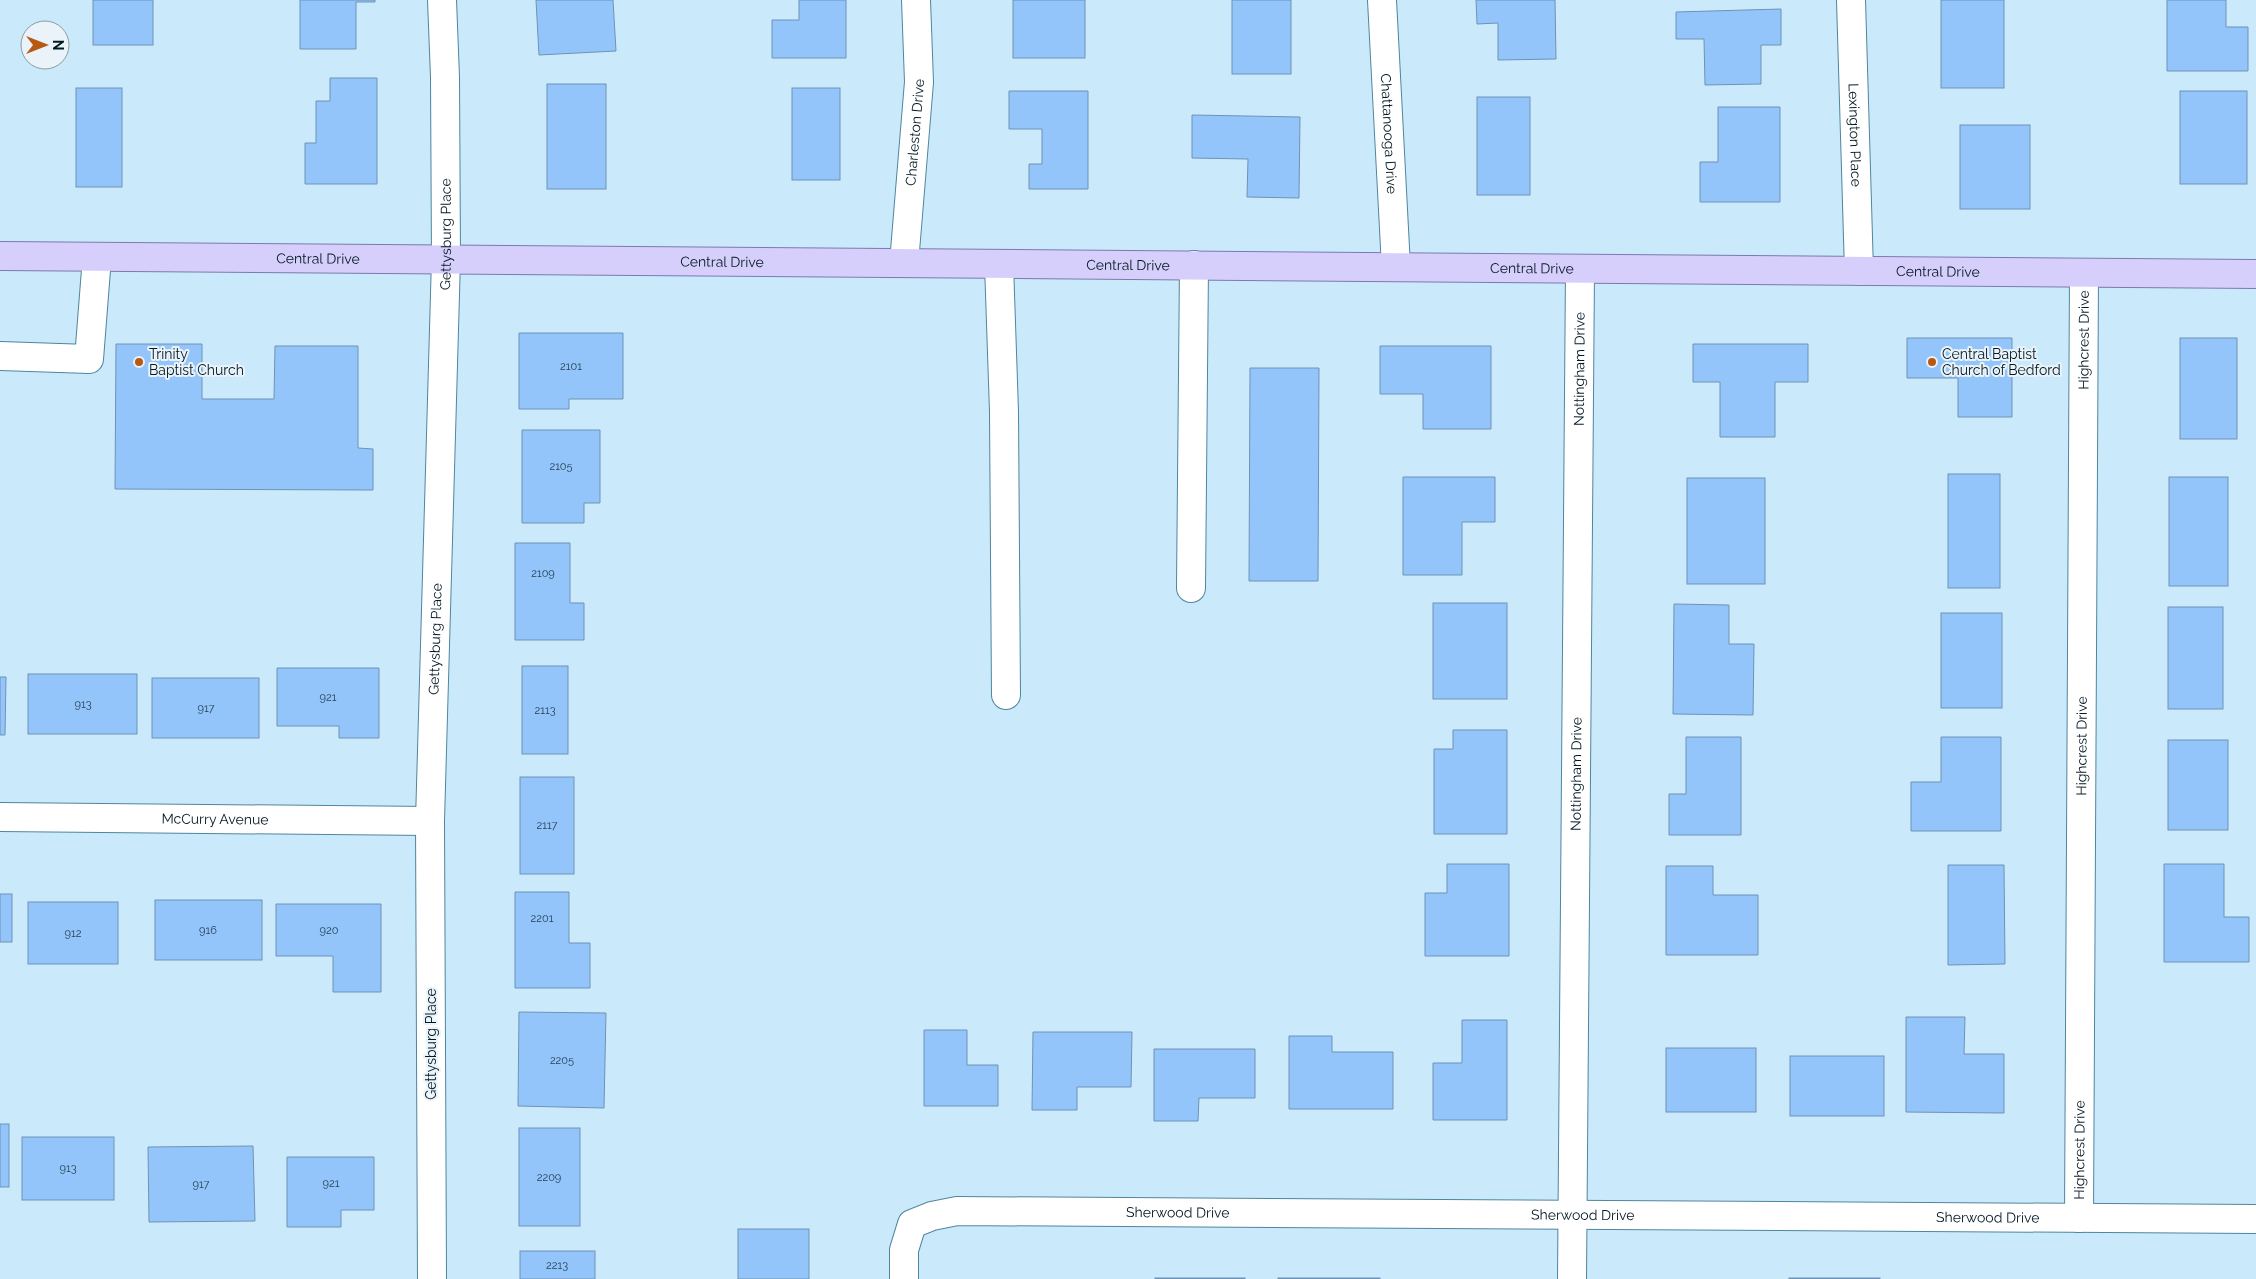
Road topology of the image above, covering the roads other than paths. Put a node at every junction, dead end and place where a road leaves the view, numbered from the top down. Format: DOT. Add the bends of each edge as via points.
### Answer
graph roads {
  1 [pos="442,0"];
  2 [pos="916,0"];
  3 [pos="1382,0"];
  4 [pos="1851,0"];
  5 [pos="0,256"];
  6 [pos="97,257"];
  7 [pos="446,260"];
  8 [pos="904,263"];
  9 [pos="999,264"];
  10 [pos="1194,265"];
  11 [pos="1396,267"];
  12 [pos="1580,269"];
  13 [pos="1859,271"];
  14 [pos="2084,273"];
  15 [pos="2256,274"];
  16 [pos="0,356"];
  17 [pos="1191,588"];
  18 [pos="1006,695"];
  19 [pos="0,817"];
  20 [pos="430,822"];
  21 [pos="1572,1215"];
  22 [pos="2079,1218"];
  23 [pos="2256,1219"];
  24 [pos="432,1279"];
  25 [pos="904,1279"];
  26 [pos="1572,1279"];
  1 -- 7 [label="street, Gettysburg Place"];
  2 -- 8 [label="street, Charleston Drive" via="919,82"];
  3 -- 11 [label="street, Chattanooga Drive"];
  4 -- 13 [label="street, Lexington Place"];
  5 -- 6 [label="main road, Central Drive"];
  6 -- 7 [label="main road, Central Drive"];
  6 -- 16 [label="street" via="89,359"];
  7 -- 8 [label="main road, Central Drive"];
  7 -- 20 [label="street, Gettysburg Place"];
  8 -- 9 [label="main road, Central Drive"];
  9 -- 10 [label="main road, Central Drive"];
  9 -- 18 [label="street" via="1004,412"];
  10 -- 11 [label="main road, Central Drive"];
  10 -- 17 [label="street"];
  11 -- 12 [label="main road, Central Drive"];
  12 -- 13 [label="main road, Central Drive"];
  12 -- 21 [label="street, Nottingham Drive"];
  13 -- 14 [label="main road, Central Drive"];
  14 -- 15 [label="main road, Central Drive"];
  14 -- 22 [label="street, Highcrest Drive"];
  19 -- 20 [label="street, McCurry Avenue"];
  20 -- 24 [label="street, Gettysburg Place"];
  21 -- 22 [label="street, Sherwood Drive"];
  21 -- 25 [label="street, Sherwood Drive" via="957,1211 912,1224 904,1250"];
  21 -- 26 [label="street, Nottingham Drive"];
  22 -- 23 [label="street, Sherwood Drive"];
}
